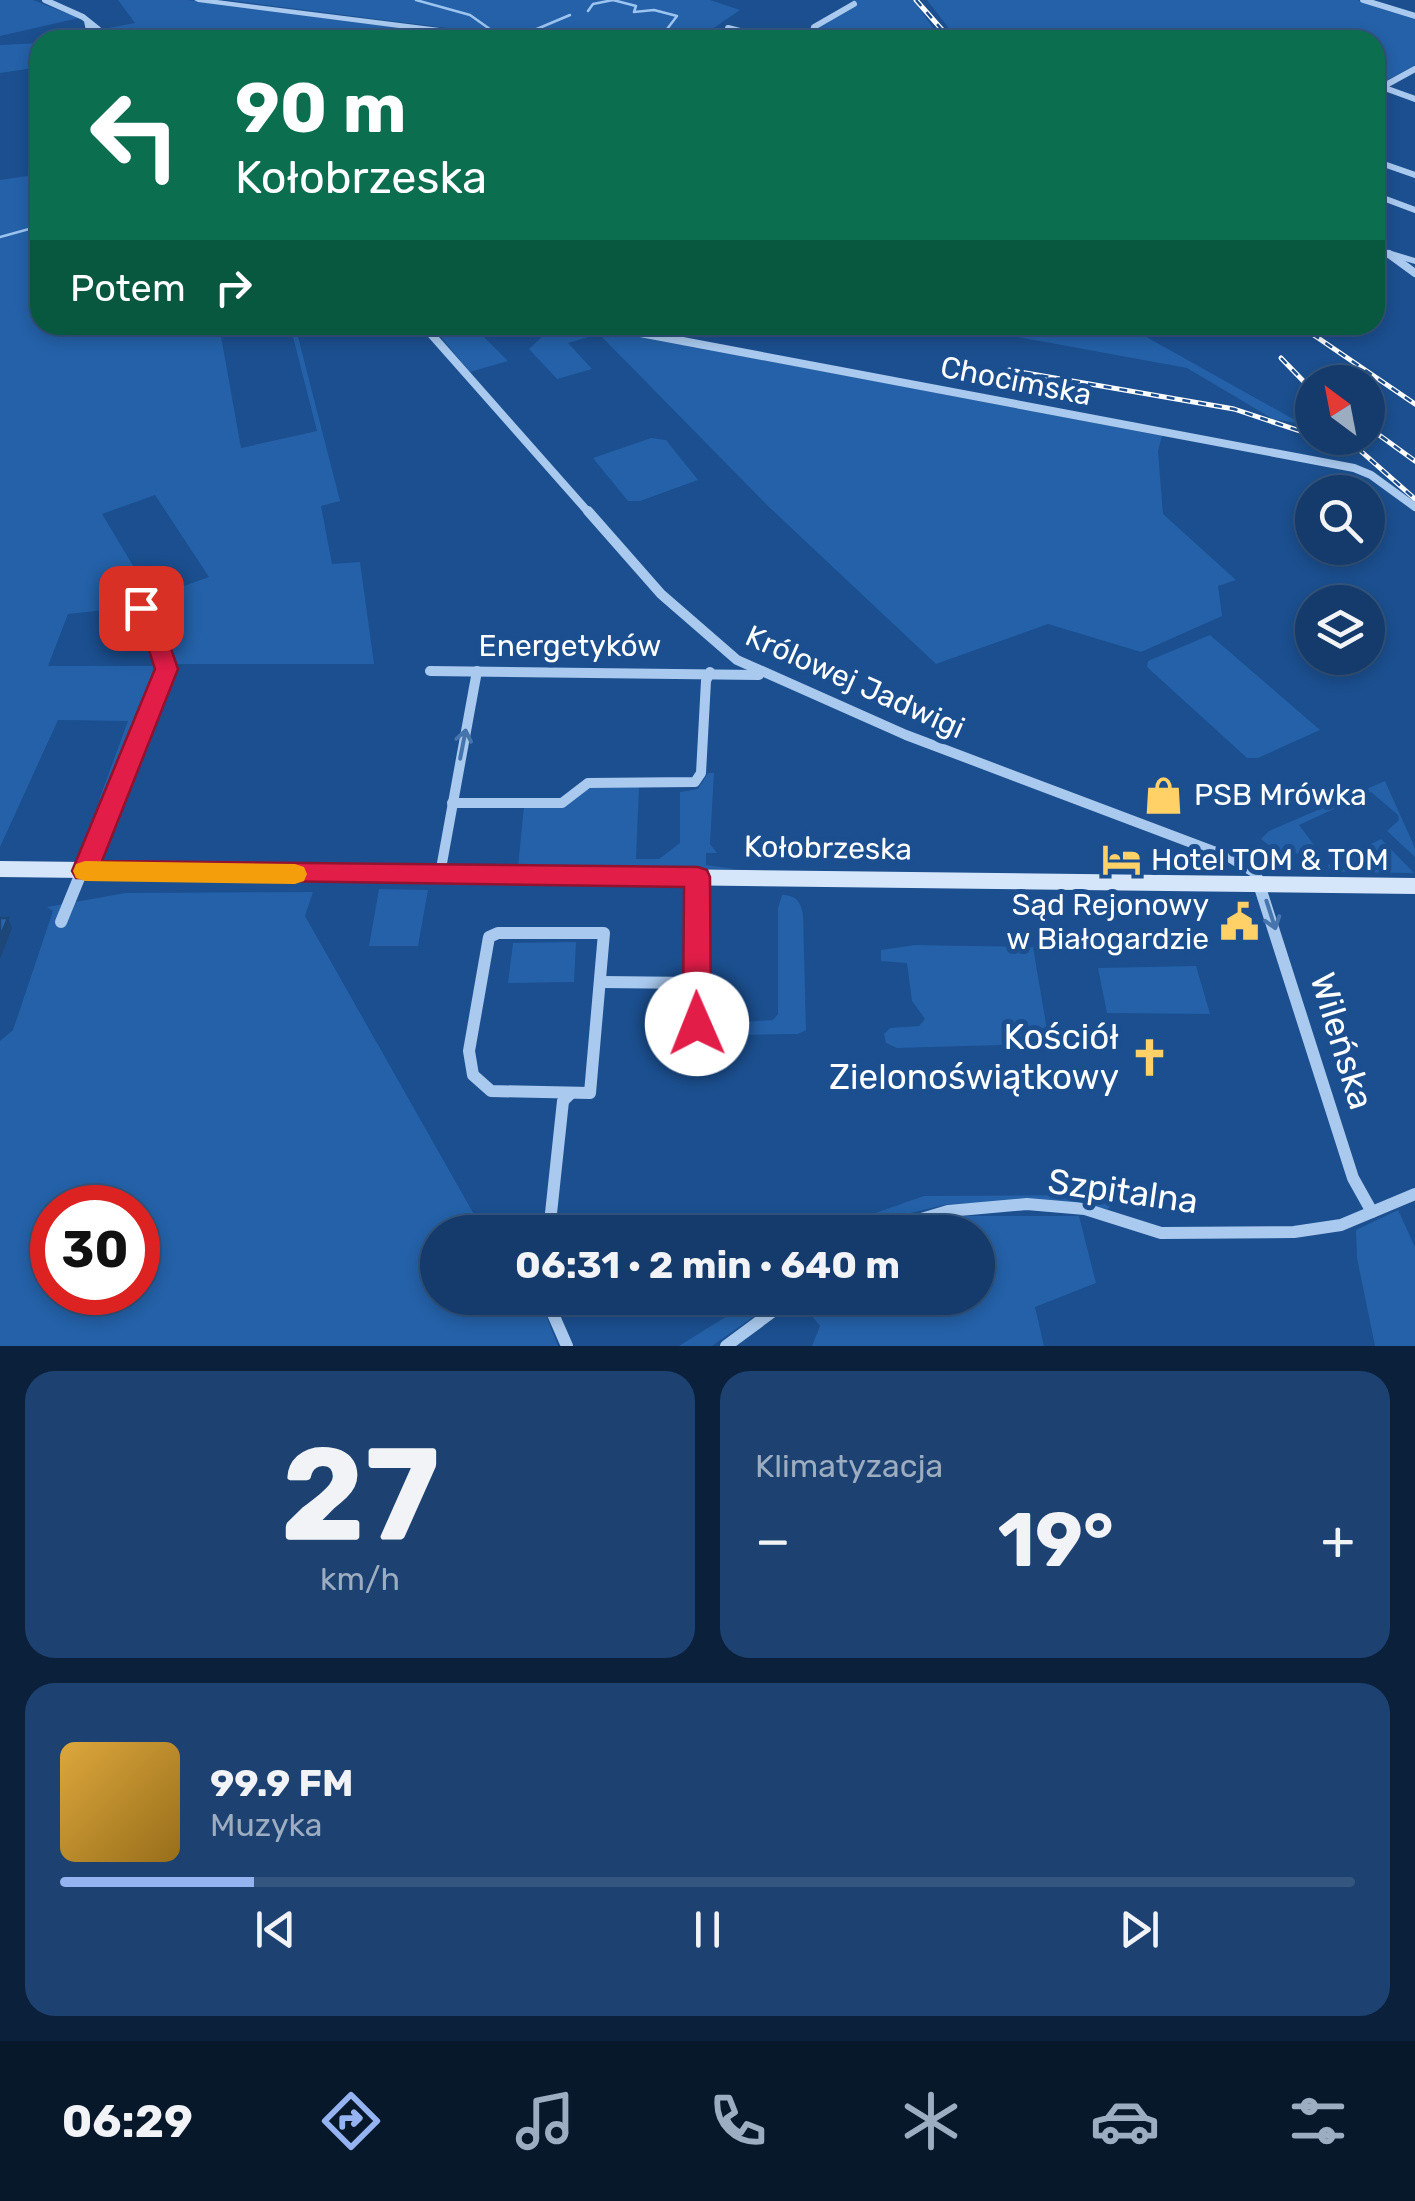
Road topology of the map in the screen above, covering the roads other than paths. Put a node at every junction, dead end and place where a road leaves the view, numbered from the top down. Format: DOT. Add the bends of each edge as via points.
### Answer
graph roads {
  1 [pos="45,0"];
  2 [pos="198,0"];
  3 [pos="1363,0"];
  4 [pos="854,4"];
  5 [pos="1415,16"];
  6 [pos="87,20"];
  7 [pos="728,28"];
  8 [pos="434,30"];
  9 [pos="736,30"];
  10 [pos="813,30"];
  11 [pos="1415,69"];
  12 [pos="1385,85"];
  13 [pos="1385,91"];
  14 [pos="1415,99"];
  15 [pos="1385,164"];
  16 [pos="1412,172"];
  17 [pos="1385,199"];
  18 [pos="1415,210"];
  19 [pos="1385,253"];
  20 [pos="1389,254"];
  21 [pos="1415,261"];
  22 [pos="1415,273"];
  23 [pos="433,335"];
  24 [pos="651,335"];
  25 [pos="1415,507"];
  26 [pos="126,584"];
  27 [pos="737,660"];
  28 [pos="430,671"];
  29 [pos="477,671"];
  30 [pos="717,672"];
  31 [pos="767,676"];
  32 [pos="452,803"];
  33 [pos="0,869"];
  34 [pos="85,871"];
  35 [pos="440,874"];
  36 [pos="698,877"];
  37 [pos="1261,884"];
  38 [pos="1415,886"];
  39 [pos="61,922"];
  40 [pos="602,982"];
  41 [pos="695,983"];
  42 [pos="697,1024"];
  43 [pos="570,1094"];
  44 [pos="1415,1194"];
  45 [pos="1372,1212"];
  46 [pos="551,1215"];
  47 [pos="926,1215"];
  48 [pos="553,1315"];
  49 [pos="768,1315"];
  50 [pos="567,1346"];
  51 [pos="726,1346"];
  1 -- 6 [label="street"];
  2 -- 8 [label="street"];
  3 -- 5 [label="street"];
  4 -- 10 [label="street"];
  7 -- 9 [label="street"];
  11 -- 12 [label="street"];
  13 -- 14 [label="street"];
  15 -- 16 [label="street"];
  17 -- 18 [label="street"];
  19 -- 20 [label="street"];
  20 -- 21 [label="street"];
  20 -- 22 [label="street"];
  23 -- 27 [label="street, Królowej Jadwigi" via="661,594"];
  24 -- 25 [label="street, Chocimska" via="1354,468"];
  26 -- 34 [label="street" via="153,628 166,669"];
  27 -- 30 [label="street"];
  27 -- 31 [label="street, Królowej Jadwigi"];
  28 -- 29 [label="street, Energetyków"];
  29 -- 30 [label="street, Energetyków"];
  32 -- 29 [label="street, one-way"];
  30 -- 31 [label="street, Energetyków"];
  30 -- 32 [label="street" via="706,680 701,773 695,782 588,783 562,803"];
  31 -- 37 [label="street, Królowej Jadwigi" via="1032,786 1229,858"];
  32 -- 35 [label="street"];
  33 -- 34 [label="main road, Kołobrzeska"];
  34 -- 35 [label="main road, Kołobrzeska"];
  34 -- 39 [label="street"];
  35 -- 36 [label="main road, Kołobrzeska"];
  36 -- 37 [label="main road, Kołobrzeska"];
  36 -- 41 [label="street"];
  37 -- 38 [label="main road, Kołobrzeska"];
  37 -- 45 [label="street, Wileńska, one-way" via="1352,1178"];
  40 -- 41 [label="street"];
  40 -- 43 [label="street" via="591,1090"];
  40 -- 43 [label="street" via="602,932 498,932 488,939 469,1070 491,1091"];
  41 -- 42 [label="street"];
  43 -- 46 [label="street" via="561,1112"];
  44 -- 45 [label="street, Szpitalna"];
  45 -- 47 [label="street, Szpitalna" via="1328,1228 1180,1235 1074,1207"];
  48 -- 50 [label="street"];
  49 -- 51 [label="street"];
}
